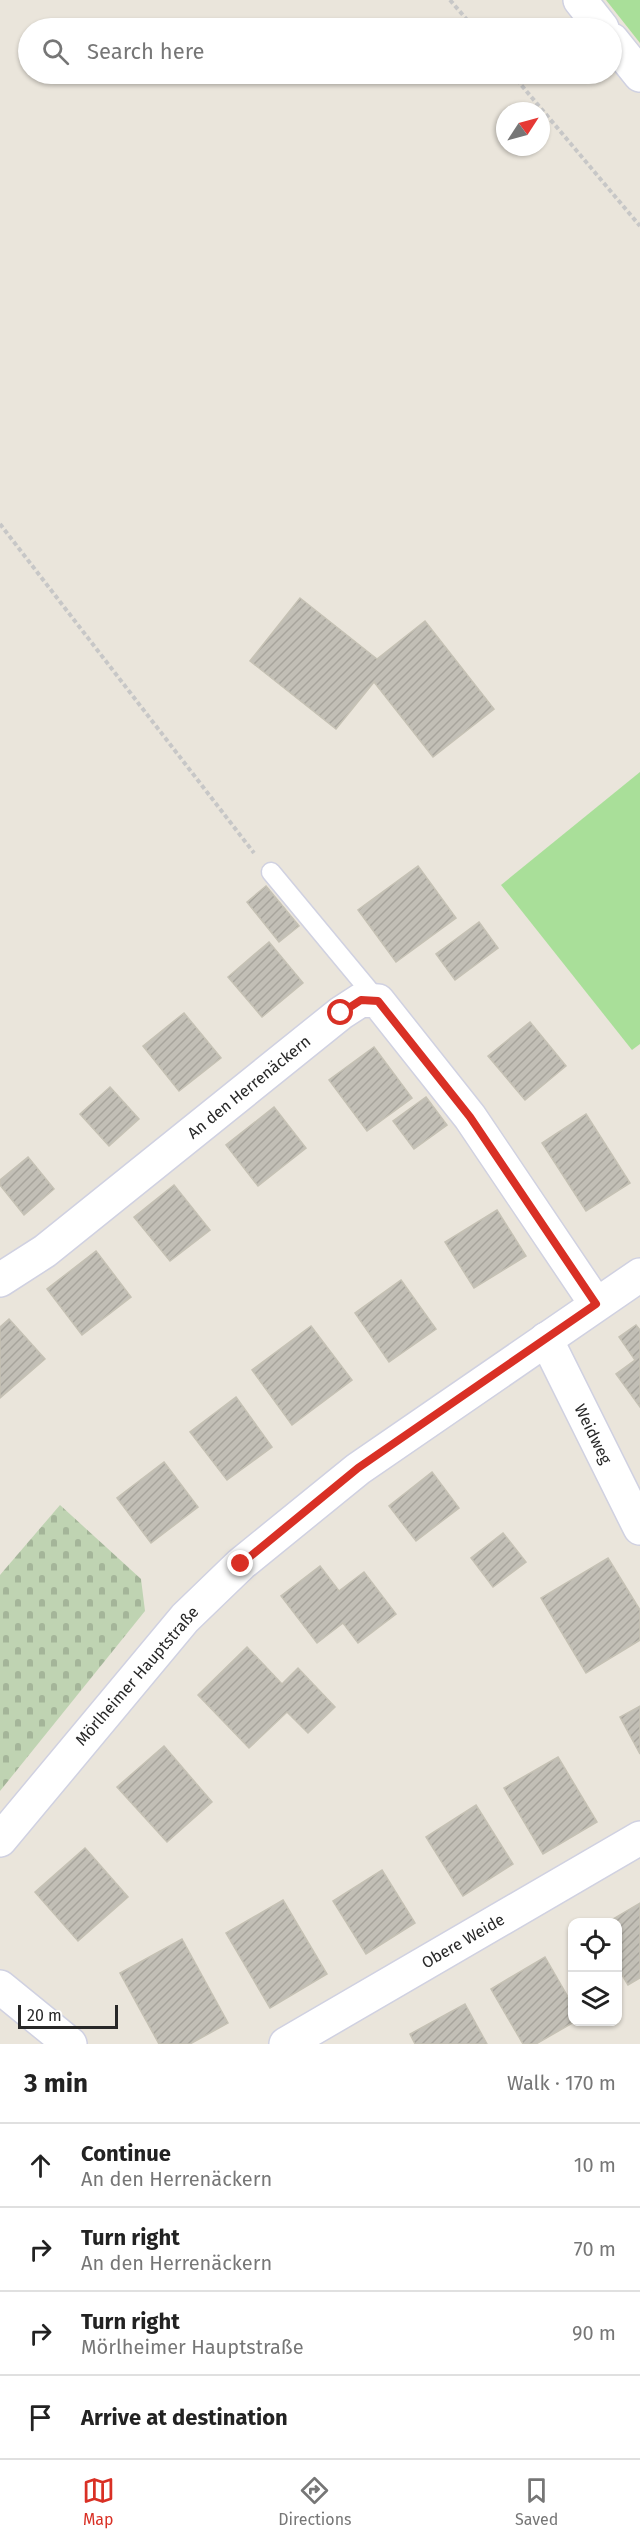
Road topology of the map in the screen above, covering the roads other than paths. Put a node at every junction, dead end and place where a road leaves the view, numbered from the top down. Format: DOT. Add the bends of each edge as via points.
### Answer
graph roads {
  1 [pos="580,0"];
  2 [pos="594,18"];
  3 [pos="622,52"];
  4 [pos="640,75"];
  5 [pos="271,872"];
  6 [pos="378,1001"];
  7 [pos="640,1275"];
  8 [pos="0,1280"];
  9 [pos="596,1304"];
  10 [pos="546,1339"];
  11 [pos="640,1528"];
  12 [pos="640,1838"];
  13 [pos="0,1840"];
  14 [pos="0,1987"];
  15 [pos="69,2044"];
  16 [pos="286,2044"];
  1 -- 2 [label="street"];
  3 -- 4 [label="street"];
  5 -- 6 [label="lane"];
  6 -- 8 [label="street, An den Herrenäckern" via="361,1000 341,1013 45,1251"];
  6 -- 9 [label="street" via="470,1117"];
  7 -- 9 [label="street, Mörlheimer Hauptstraße"];
  9 -- 10 [label="street, Mörlheimer Hauptstraße"];
  10 -- 11 [label="street, Weidweg"];
  10 -- 13 [label="street, Mörlheimer Hauptstraße" via="358,1468 241,1564 185,1618"];
  12 -- 16 [label="street, Obere Weide"];
  14 -- 15 [label="street"];
}
